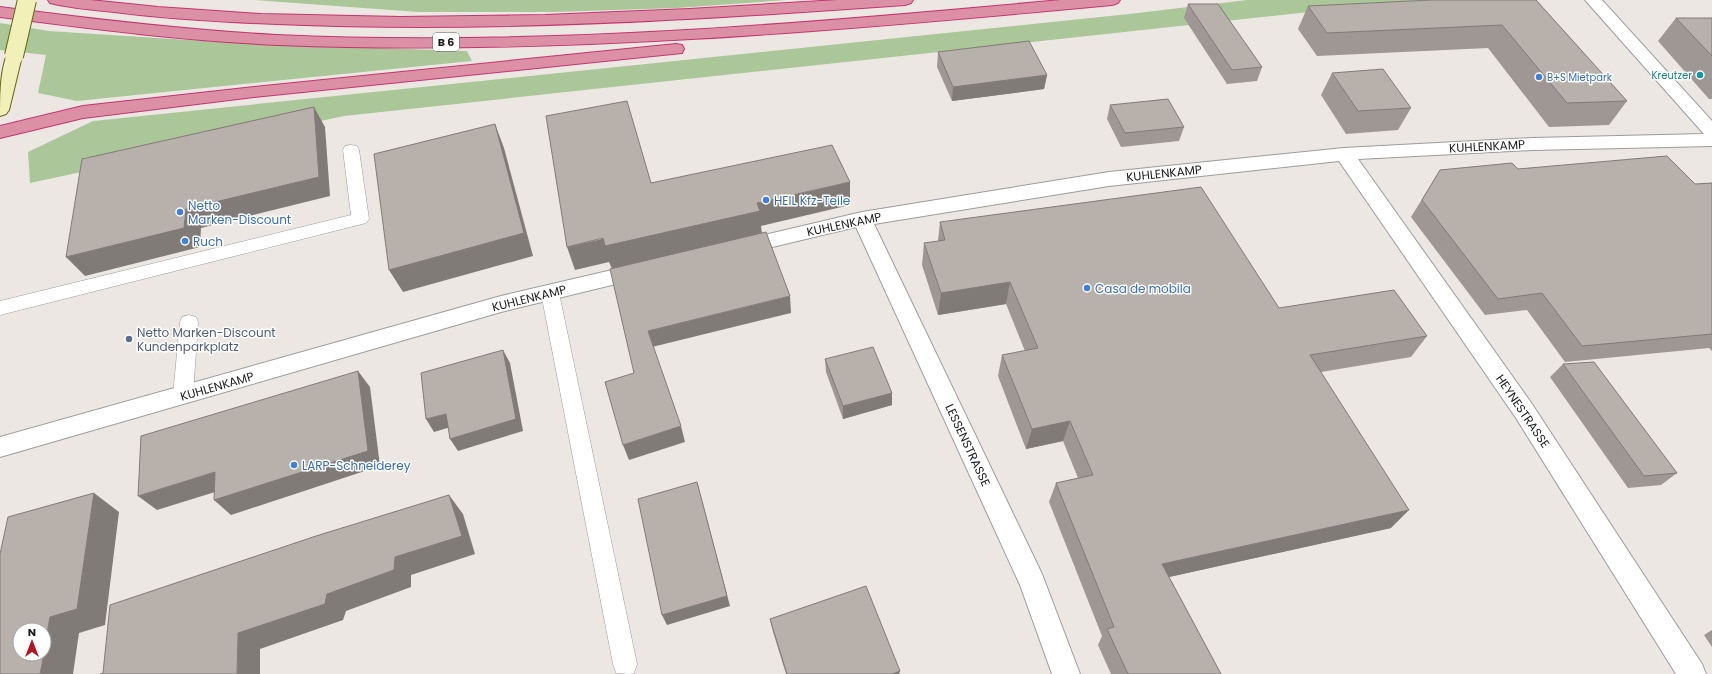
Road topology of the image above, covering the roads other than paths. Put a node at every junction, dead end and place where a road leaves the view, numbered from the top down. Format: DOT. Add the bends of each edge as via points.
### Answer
graph roads {
  1 [pos="27,0"];
  2 [pos="56,0"];
  3 [pos="906,0"];
  4 [pos="1112,0"];
  5 [pos="1593,0"];
  6 [pos="0,12"];
  7 [pos="838,25"];
  8 [pos="0,110"];
  9 [pos="0,132"];
  10 [pos="1712,132"];
  11 [pos="1712,140"];
  12 [pos="351,150"];
  13 [pos="1344,154"];
  14 [pos="862,219"];
  15 [pos="725,252"];
  16 [pos="664,266"];
  17 [pos="550,293"];
  18 [pos="0,308"];
  19 [pos="189,322"];
  20 [pos="183,395"];
  21 [pos="0,447"];
  22 [pos="626,664"];
  23 [pos="1066,674"];
  24 [pos="1692,674"];
  1 -- 8 [label="main road, bridge"];
  2 -- 3 [label="highway, B 6" via="247,19 424,23 572,20 756,11"];
  4 -- 7 [label="highway, B 6"];
  5 -- 10 [label="street"];
  6 -- 7 [label="highway, B 6" via="115,28 340,41 570,40 713,34"];
  7 -- 9 [label="highway" via="650,52 83,112"];
  11 -- 13 [label="street, KUHLENKAMP" via="1533,144"];
  12 -- 18 [label="lane" via="360,219"];
  13 -- 14 [label="street, KUHLENKAMP" via="1109,179"];
  13 -- 24 [label="street, HEYNESTRASSE" via="1524,410"];
  14 -- 15 [label="street, KUHLENKAMP"];
  14 -- 23 [label="street, LESSENSTRASSE" via="1033,583"];
  16 -- 17 [label="street, KUHLENKAMP"];
  17 -- 20 [label="street, KUHLENKAMP" via="501,304"];
  17 -- 22 [label="lane"];
  19 -- 20 [label="lane"];
  20 -- 21 [label="street, KUHLENKAMP"];
}
